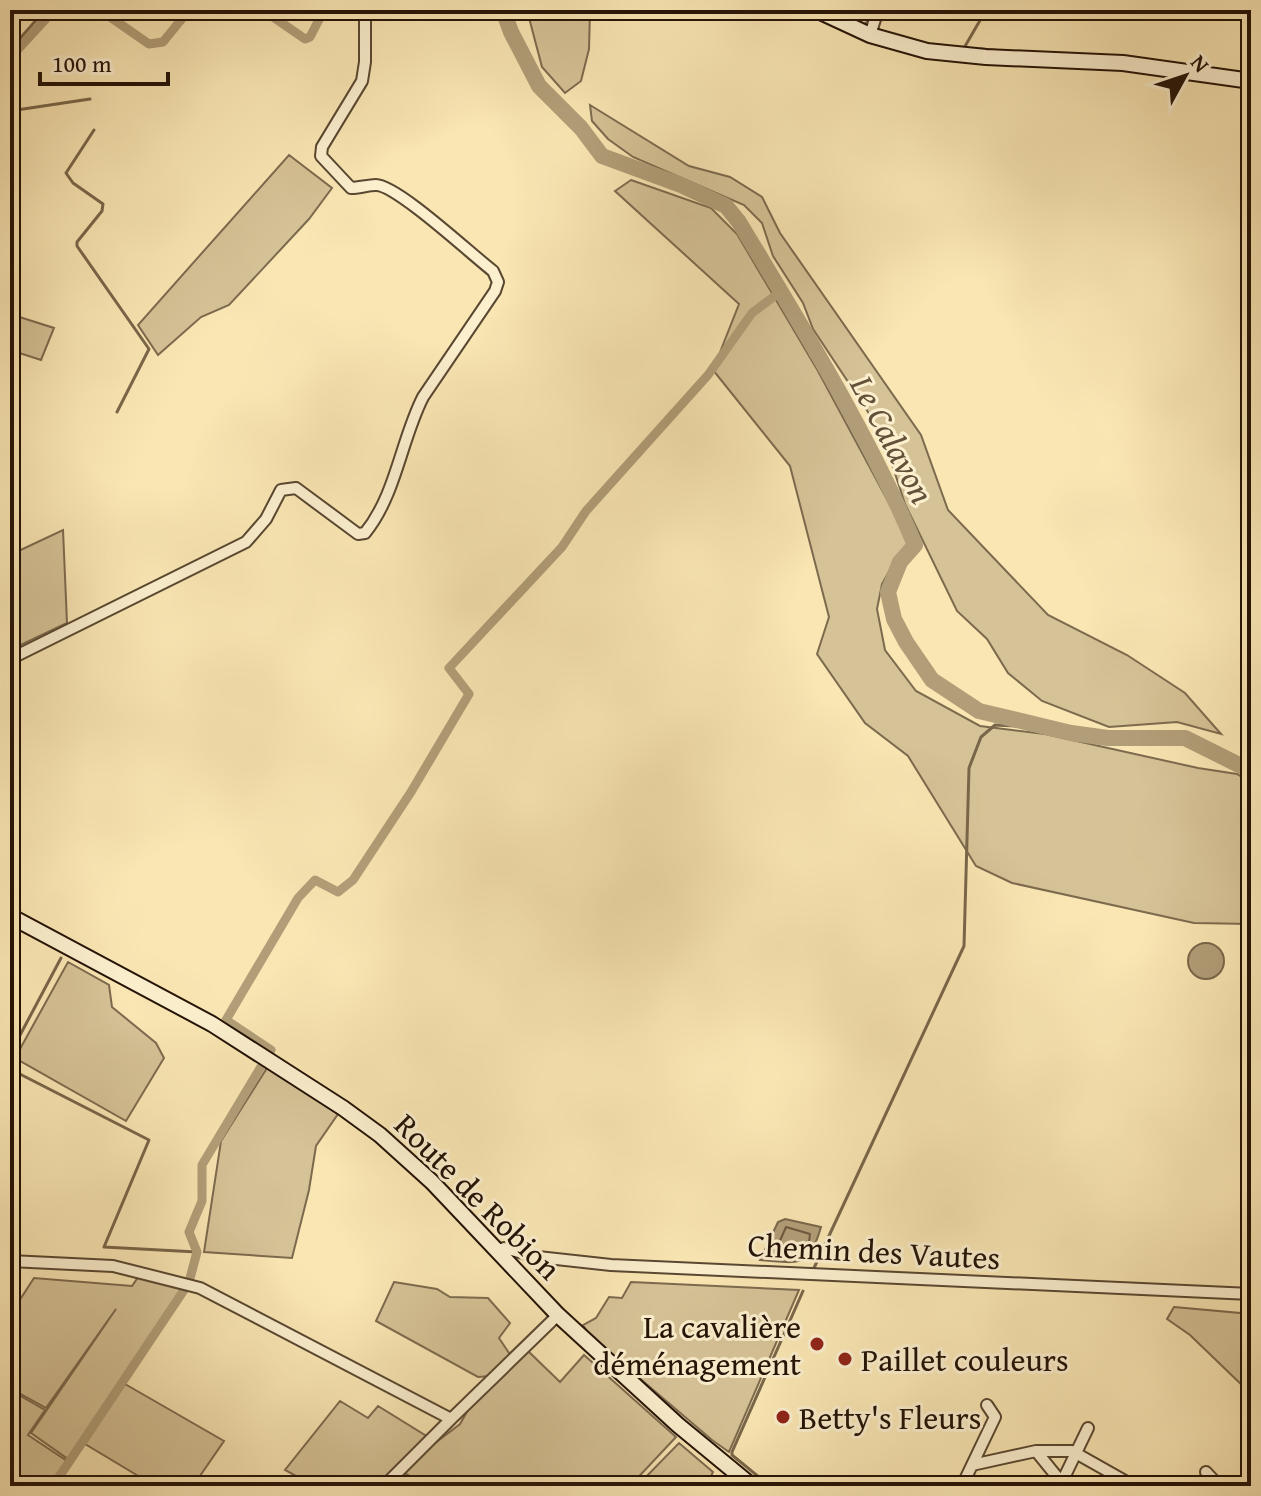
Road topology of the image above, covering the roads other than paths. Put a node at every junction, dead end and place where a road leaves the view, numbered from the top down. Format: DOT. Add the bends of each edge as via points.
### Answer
graph roads {
  1 [pos="365,10"];
  2 [pos="816,10"];
  3 [pos="878,10"];
  4 [pos="870,35"];
  5 [pos="1251,81"];
  6 [pos="10,659"];
  7 [pos="10,916"];
  8 [pos="497,1251"];
  9 [pos="10,1261"];
  10 [pos="1251,1294"];
  11 [pos="558,1315"];
  12 [pos="987,1405"];
  13 [pos="451,1419"];
  14 [pos="1088,1428"];
  15 [pos="1036,1451"];
  16 [pos="1074,1452"];
  17 [pos="972,1465"];
  18 [pos="1206,1472"];
  19 [pos="1061,1485"];
  20 [pos="384,1486"];
  21 [pos="752,1486"];
  22 [pos="962,1486"];
  23 [pos="1134,1486"];
  24 [pos="1219,1486"];
  1 -- 6 [label="street" via="362,81 321,156 351,188 387,188 417,209 493,271 498,282 418,406 371,526 358,534 288,487 246,542"];
  2 -- 4 [label="main road"];
  3 -- 4 [label="street"];
  4 -- 5 [label="main road" via="942,53 1123,63"];
  7 -- 8 [label="main road, Route de Robion" via="212,1024 343,1108 408,1159"];
  8 -- 10 [label="street, Chemin des Vautes" via="510,1248 538,1257 611,1265"];
  8 -- 11 [label="main road, Route de Robion"];
  9 -- 13 [label="street" via="113,1266 200,1288"];
  11 -- 13 [label="street"];
  11 -- 21 [label="main road, Route de Robion"];
  12 -- 17 [label="street" via="995,1417"];
  13 -- 20 [label="street"];
  14 -- 16 [label="street"];
  15 -- 16 [label="street"];
  15 -- 17 [label="street"];
  15 -- 19 [label="street"];
  16 -- 19 [label="street"];
  16 -- 23 [label="street"];
  17 -- 22 [label="street"];
  18 -- 24 [label="street"];
}
